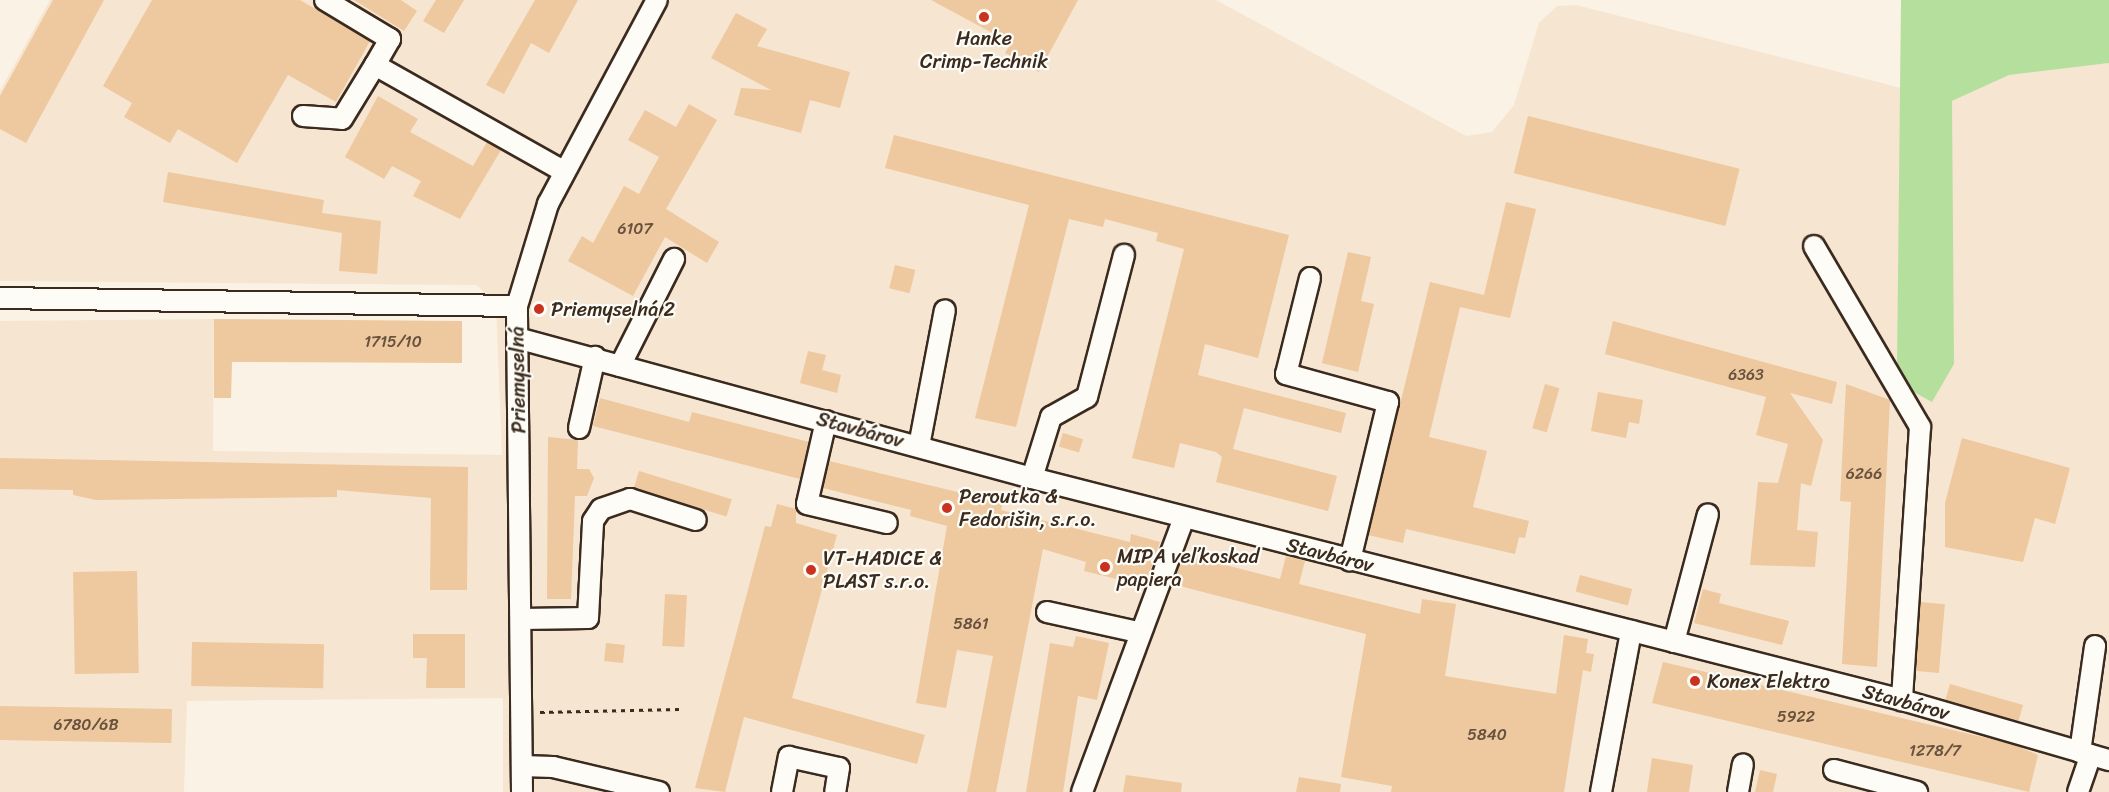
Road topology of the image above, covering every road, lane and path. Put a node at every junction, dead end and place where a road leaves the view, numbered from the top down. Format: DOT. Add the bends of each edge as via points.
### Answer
graph roads {
  1 [pos="325,0"];
  2 [pos="657,0"];
  3 [pos="375,65"];
  4 [pos="303,116"];
  5 [pos="563,171"];
  6 [pos="1814,246"];
  7 [pos="1124,255"];
  8 [pos="674,259"];
  9 [pos="1310,278"];
  10 [pos="0,298"];
  11 [pos="518,306"];
  12 [pos="945,310"];
  13 [pos="518,338"];
  14 [pos="595,357"];
  15 [pos="620,366"];
  16 [pos="826,421"];
  17 [pos="579,428"];
  18 [pos="919,446"];
  19 [pos="1032,478"];
  20 [pos="1708,514"];
  21 [pos="1184,518"];
  22 [pos="696,520"];
  23 [pos="887,523"];
  24 [pos="1350,560"];
  25 [pos="1047,612"];
  26 [pos="522,619"];
  27 [pos="1631,631"];
  28 [pos="1138,632"];
  29 [pos="1674,642"];
  30 [pos="2095,646"];
  31 [pos="1902,700"];
  32 [pos="679,709"];
  33 [pos="523,712"];
  34 [pos="2093,755"];
  35 [pos="1743,764"];
  36 [pos="522,766"];
  37 [pos="1834,770"];
  38 [pos="522,792"];
  39 [pos="659,792"];
  40 [pos="782,792"];
  41 [pos="835,792"];
  42 [pos="1082,792"];
  43 [pos="1600,792"];
  44 [pos="1738,792"];
  45 [pos="1917,792"];
  46 [pos="2078,792"];
  1 -- 3 [label="lane" via="390,39"];
  2 -- 5 [label="lane, Priemyselná"];
  3 -- 4 [label="lane" via="342,119"];
  3 -- 5 [label="lane"];
  5 -- 11 [label="lane, Priemyselná"];
  6 -- 31 [label="lane" via="1920,427"];
  7 -- 19 [label="lane" via="1087,397 1051,417"];
  8 -- 15 [label="lane"];
  9 -- 24 [label="lane" via="1286,374 1388,402"];
  10 -- 11 [label="lane"];
  11 -- 13 [label="lane, Priemyselná"];
  12 -- 18 [label="lane"];
  13 -- 14 [label="lane, Stavbárov"];
  13 -- 26 [label="lane, Priemyselná"];
  14 -- 15 [label="lane, Stavbárov"];
  14 -- 17 [label="lane"];
  15 -- 16 [label="lane, Stavbárov"];
  16 -- 18 [label="lane, Stavbárov"];
  16 -- 23 [label="lane" via="807,504"];
  18 -- 19 [label="lane, Stavbárov"];
  19 -- 21 [label="lane, Stavbárov"];
  20 -- 29 [label="lane"];
  21 -- 24 [label="lane, Stavbárov"];
  21 -- 28 [label="lane"];
  22 -- 26 [label="lane" via="630,499 601,509 593,521 588,618"];
  24 -- 27 [label="lane, Stavbárov"];
  25 -- 28 [label="lane"];
  26 -- 33 [label="lane, Priemyselná"];
  27 -- 29 [label="lane, Stavbárov"];
  27 -- 43 [label="lane"];
  28 -- 42 [label="lane"];
  29 -- 31 [label="lane, Stavbárov"];
  30 -- 34 [label="lane"];
  31 -- 34 [label="lane, Stavbárov"];
  32 -- 33 [label="path"];
  33 -- 36 [label="lane, Priemyselná"];
  34 -- 46 [label="lane"];
  35 -- 44 [label="lane"];
  36 -- 38 [label="lane, Priemyselná"];
  36 -- 39 [label="lane" via="553,767"];
  37 -- 45 [label="lane"];
  40 -- 41 [label="lane" via="789,757 839,768"];
}
